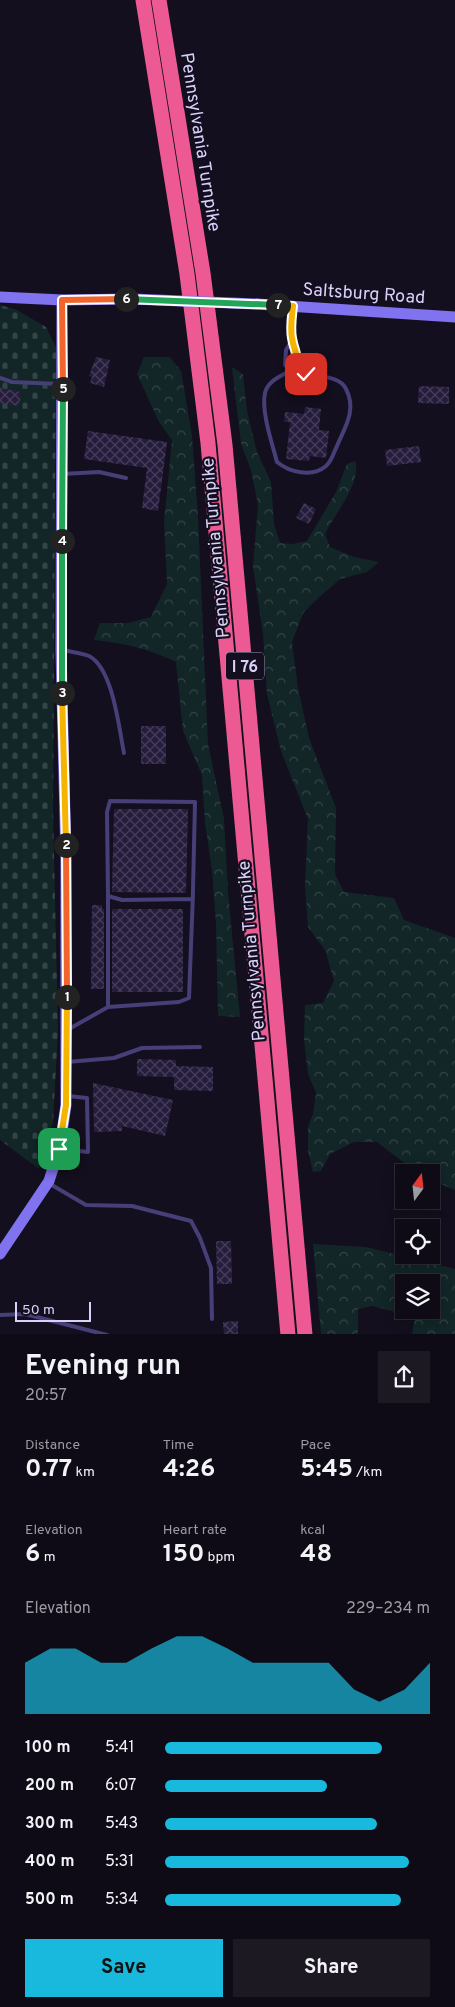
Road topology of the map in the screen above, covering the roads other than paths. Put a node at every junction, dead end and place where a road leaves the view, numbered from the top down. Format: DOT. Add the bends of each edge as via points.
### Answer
graph roads {
  1 [pos="143,0"];
  2 [pos="159,0"];
  3 [pos="0,296"];
  4 [pos="62,300"];
  5 [pos="293,306"];
  6 [pos="455,317"];
  7 [pos="292,340"];
  8 [pos="291,372"];
  9 [pos="0,378"];
  10 [pos="63,384"];
  11 [pos="62,474"];
  12 [pos="126,478"];
  13 [pos="61,650"];
  14 [pos="124,753"];
  15 [pos="108,896"];
  16 [pos="193,899"];
  17 [pos="108,1007"];
  18 [pos="67,1030"];
  19 [pos="200,1047"];
  20 [pos="67,1062"];
  21 [pos="66,1096"];
  22 [pos="59,1149"];
  23 [pos="48,1183"];
  24 [pos="1,1251"];
  25 [pos="0,1315"];
  26 [pos="212,1319"];
  27 [pos="107,1334"];
  28 [pos="288,1334"];
  29 [pos="305,1334"];
  1 -- 28 [label="highway, Pennsylvania Turnpike / I 76" via="187,274 206,425"];
  2 -- 29 [label="highway, Pennsylvania Turnpike / I 76" via="203,273 225,445"];
  3 -- 4 [label="street, Saltsburg Road"];
  4 -- 5 [label="street, Saltsburg Road, bridge" via="132,299"];
  4 -- 10 [label="street"];
  5 -- 6 [label="street, Saltsburg Road"];
  5 -- 7 [label="lane"];
  7 -- 8 [label="lane" via="297,348 297,364"];
  7 -- 8 [label="lane" via="286,350 285,365"];
  8 -- 8 [label="lane" via="338,381 346,389 350,420 331,461 319,470 293,472 277,462 264,394 278,376"];
  9 -- 10 [label="lane" via="12,382"];
  10 -- 11 [label="street"];
  11 -- 12 [label="lane" via="99,472"];
  11 -- 13 [label="street"];
  13 -- 14 [label="lane" via="89,656 99,664 113,696"];
  13 -- 18 [label="street"];
  15 -- 16 [label="lane" via="122,900"];
  15 -- 16 [label="lane" via="107,812 110,801 195,802"];
  15 -- 17 [label="lane"];
  16 -- 17 [label="lane" via="189,998 178,1002"];
  17 -- 18 [label="lane"];
  18 -- 20 [label="street"];
  19 -- 20 [label="lane" via="142,1048 114,1058"];
  20 -- 21 [label="street"];
  21 -- 22 [label="street"];
  21 -- 22 [label="lane" via="87,1098 88,1152"];
  22 -- 23 [label="street"];
  23 -- 24 [label="street"];
  23 -- 26 [label="lane" via="86,1205 132,1206 191,1222 211,1268"];
  25 -- 27 [label="lane" via="25,1314"];
}
